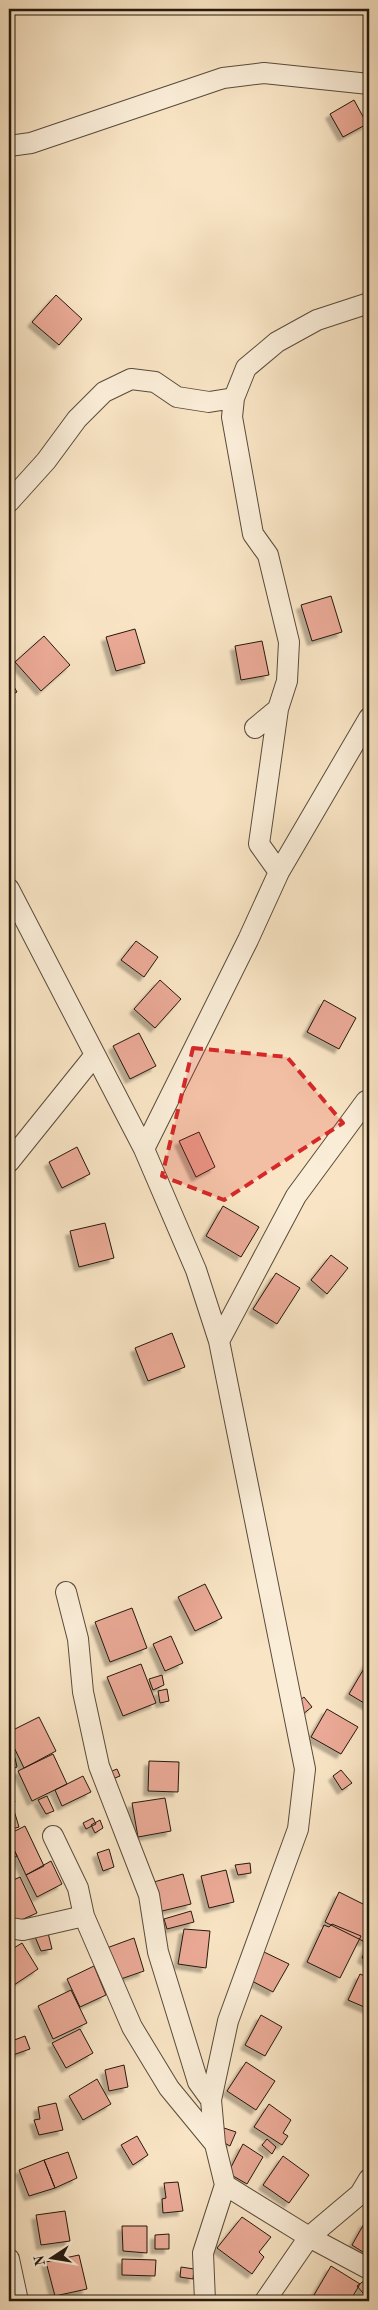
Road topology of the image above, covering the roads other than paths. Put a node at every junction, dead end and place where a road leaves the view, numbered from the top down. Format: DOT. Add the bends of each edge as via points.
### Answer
graph roads {
  1 [pos="369,84"];
  2 [pos="9,146"];
  3 [pos="369,304"];
  4 [pos="234,398"];
  5 [pos="9,502"];
  6 [pos="278,709"];
  7 [pos="369,718"];
  8 [pos="255,728"];
  9 [pos="279,872"];
  10 [pos="9,889"];
  11 [pos="95,1055"];
  12 [pos="368,1098"];
  13 [pos="144,1149"];
  14 [pos="9,1162"];
  15 [pos="219,1341"];
  16 [pos="66,1592"];
  17 [pos="54,1836"];
  18 [pos="84,1916"];
  19 [pos="9,1928"];
  20 [pos="212,2100"];
  21 [pos="215,2144"];
  22 [pos="369,2179"];
  23 [pos="225,2185"];
  24 [pos="309,2237"];
  25 [pos="9,2258"];
  26 [pos="369,2269"];
  27 [pos="18,2301"];
  28 [pos="206,2301"];
  29 [pos="265,2301"];
  1 -- 2 [label="street" via="264,73 223,78 31,143"];
  3 -- 4 [label="street" via="317,320 277,342 246,368"];
  4 -- 5 [label="street" via="209,402 177,397 155,382 131,379 104,392 77,419 46,461"];
  4 -- 6 [label="street" via="232,417 253,534 268,555 289,642 288,681"];
  6 -- 8 [label="street"];
  6 -- 9 [label="street" via="259,844"];
  7 -- 9 [label="street"];
  9 -- 13 [label="street"];
  10 -- 11 [label="street"];
  11 -- 13 [label="street"];
  11 -- 14 [label="street"];
  12 -- 15 [label="street" via="296,1196"];
  13 -- 15 [label="street" via="196,1270"];
  15 -- 20 [label="street" via="305,1769 298,1829 228,2022"];
  16 -- 20 [label="street" via="78,1639 83,1692 99,1766 149,1895 158,1952 198,2082"];
  17 -- 18 [label="street" via="78,1888"];
  18 -- 19 [label="street" via="23,1930"];
  18 -- 21 [label="street" via="132,2027 168,2088"];
  20 -- 21 [label="street"];
  21 -- 23 [label="street"];
  22 -- 24 [label="street" via="360,2194"];
  23 -- 24 [label="street"];
  23 -- 28 [label="street" via="203,2253"];
  24 -- 26 [label="street"];
  24 -- 29 [label="street"];
  25 -- 27 [label="street"];
}
